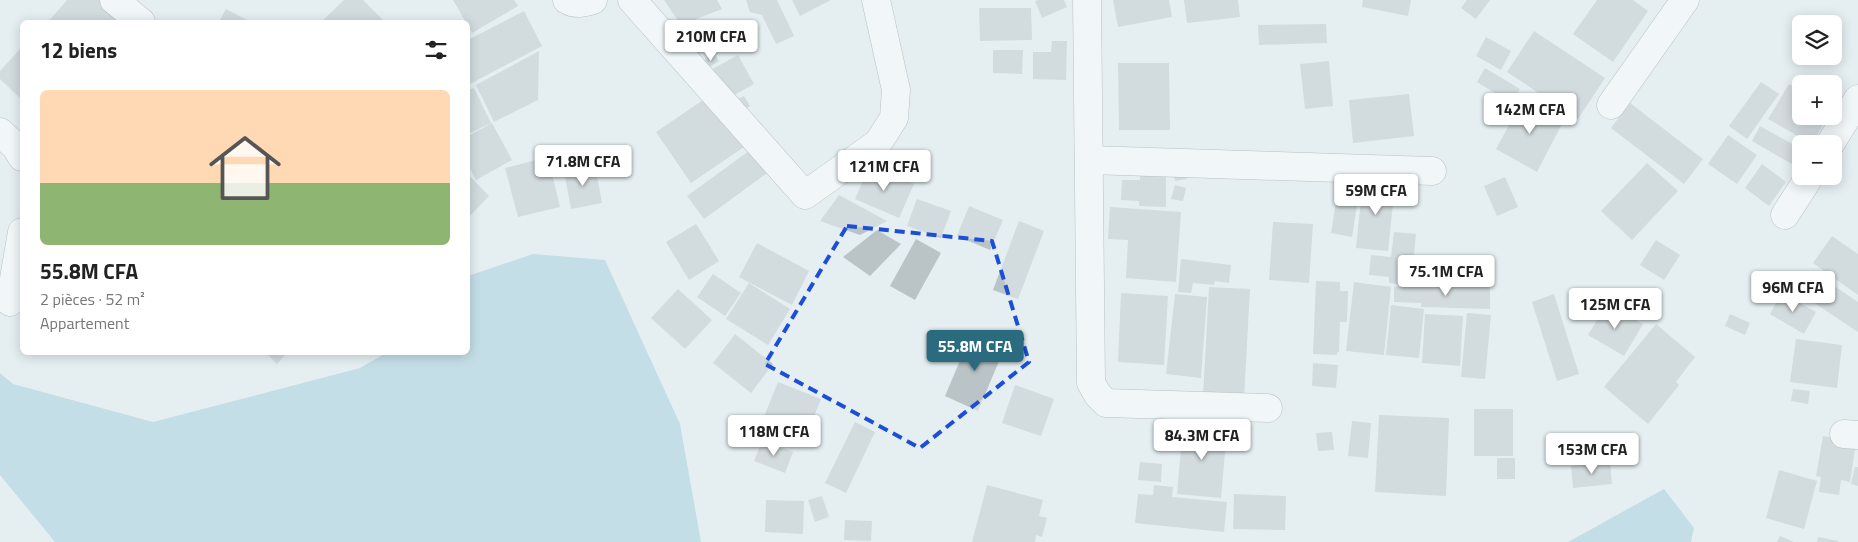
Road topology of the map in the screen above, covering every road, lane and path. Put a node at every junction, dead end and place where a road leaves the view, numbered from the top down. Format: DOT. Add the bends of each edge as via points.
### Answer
graph roads {
  1 [pos="114,0"];
  2 [pos="567,0"];
  3 [pos="593,0"];
  4 [pos="632,0"];
  5 [pos="876,0"];
  6 [pos="1086,0"];
  7 [pos="1685,0"];
  8 [pos="139,20"];
  9 [pos="1858,99"];
  10 [pos="1611,105"];
  11 [pos="0,132"];
  12 [pos="1836,135"];
  13 [pos="20,154"];
  14 [pos="1088,160"];
  15 [pos="1432,171"];
  16 [pos="1804,185"];
  17 [pos="1785,215"];
  18 [pos="20,244"];
  19 [pos="10,302"];
  20 [pos="1268,408"];
  1 -- 8 [label="street"];
  2 -- 3 [label="street" via="582,4"];
  4 -- 5 [label="street" via="806,195 878,143 894,118 896,90"];
  6 -- 14 [label="street"];
  7 -- 10 [label="street"];
  9 -- 12 [label="street"];
  11 -- 13 [label="street"];
  14 -- 15 [label="street"];
  14 -- 20 [label="street" via="1092,383 1098,395 1106,404"];
  16 -- 17 [label="street"];
  18 -- 19 [label="street"];
}
